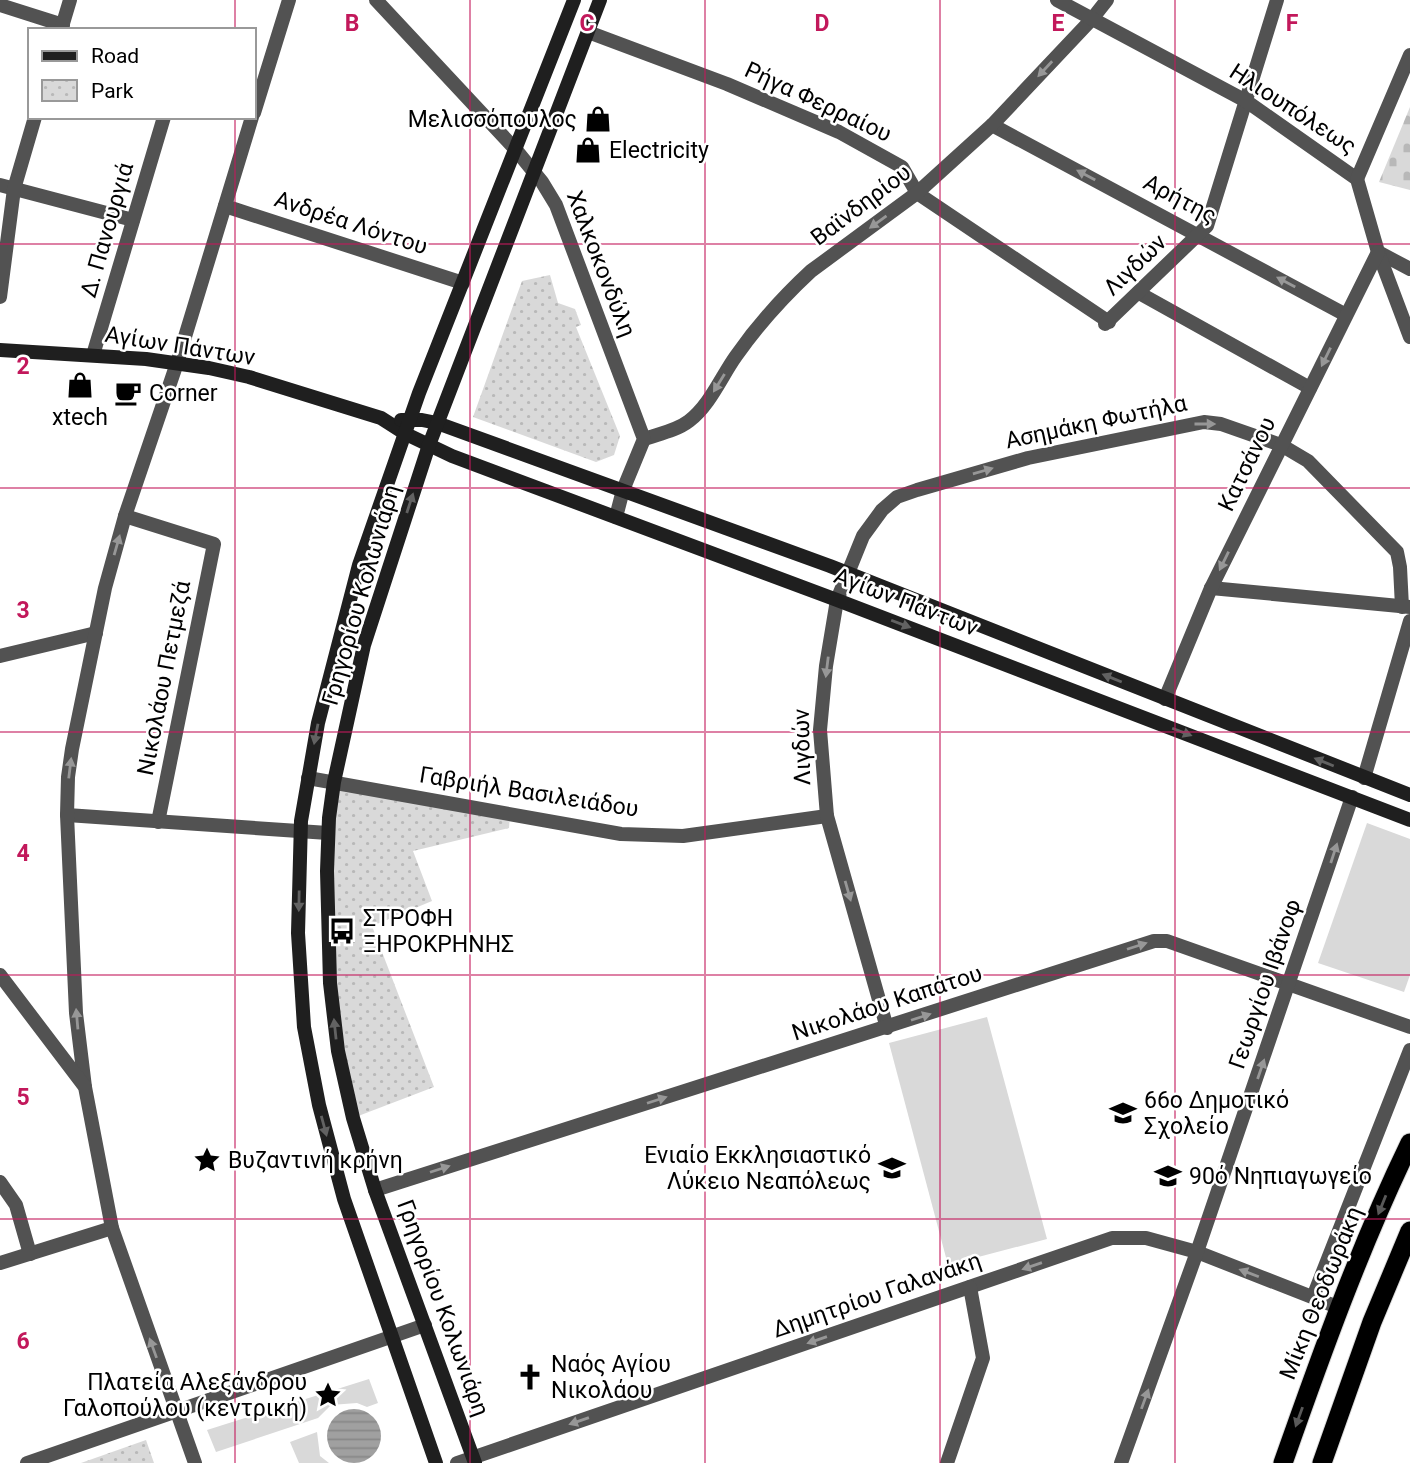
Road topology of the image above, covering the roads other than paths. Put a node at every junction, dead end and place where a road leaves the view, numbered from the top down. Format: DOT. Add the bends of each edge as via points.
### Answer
graph roads {
  1 [pos="71,0"];
  2 [pos="289,0"];
  3 [pos="376,0"];
  4 [pos="574,0"];
  5 [pos="600,0"];
  6 [pos="1057,0"];
  7 [pos="1107,0"];
  8 [pos="1277,0"];
  9 [pos="0,5"];
  10 [pos="1092,19"];
  11 [pos="62,27"];
  12 [pos="588,32"];
  13 [pos="1410,55"];
  14 [pos="1246,101"];
  15 [pos="256,105"];
  16 [pos="34,119"];
  17 [pos="163,119"];
  18 [pos="252,119"];
  19 [pos="992,125"];
  20 [pos="516,150"];
  21 [pos="534,171"];
  22 [pos="1357,179"];
  23 [pos="7,187"];
  24 [pos="917,193"];
  25 [pos="225,206"];
  26 [pos="133,220"];
  27 [pos="1199,235"];
  28 [pos="1378,252"];
  29 [pos="1410,269"];
  30 [pos="463,283"];
  31 [pos="1139,293"];
  32 [pos="0,296"];
  33 [pos="1346,315"];
  34 [pos="1107,323"];
  35 [pos="1410,337"];
  36 [pos="0,349"];
  37 [pos="93,355"];
  38 [pos="177,363"];
  39 [pos="1310,388"];
  40 [pos="438,423"];
  41 [pos="408,427"];
  42 [pos="644,439"];
  43 [pos="429,445"];
  44 [pos="1281,445"];
  45 [pos="917,489"];
  46 [pos="623,490"];
  47 [pos="125,516"];
  48 [pos="616,517"];
  49 [pos="849,574"];
  50 [pos="1211,588"];
  51 [pos="837,600"];
  52 [pos="1406,607"];
  53 [pos="1410,621"];
  54 [pos="96,633"];
  55 [pos="0,656"];
  56 [pos="1165,699"];
  57 [pos="308,778"];
  58 [pos="1364,778"];
  59 [pos="334,782"];
  60 [pos="1410,795"];
  61 [pos="1352,797"];
  62 [pos="67,815"];
  63 [pos="827,816"];
  64 [pos="1410,820"];
  65 [pos="158,822"];
  66 [pos="300,832"];
  67 [pos="328,834"];
  68 [pos="0,975"];
  69 [pos="1290,985"];
  70 [pos="1410,1027"];
  71 [pos="887,1028"];
  72 [pos="1410,1050"];
  73 [pos="85,1087"];
  74 [pos="1410,1143"];
  75 [pos="0,1182"];
  76 [pos="375,1190"];
  77 [pos="112,1228"];
  78 [pos="1410,1231"];
  79 [pos="1198,1252"];
  80 [pos="30,1254"];
  81 [pos="0,1263"];
  82 [pos="970,1287"];
  83 [pos="1313,1297"];
  84 [pos="1340,1308"];
  85 [pos="425,1325"];
  86 [pos="393,1336"];
  87 [pos="176,1412"];
  88 [pos="474,1460"];
  89 [pos="27,1463"];
  90 [pos="195,1463"];
  91 [pos="436,1463"];
  92 [pos="457,1463"];
  93 [pos="947,1463"];
  94 [pos="1121,1463"];
  95 [pos="1283,1463"];
  96 [pos="1322,1463"];
  1 -- 11 [label="street"];
  2 -- 15 [label="street"];
  3 -- 20 [label="street, Χαλκοκονδύλη"];
  4 -- 20 [label="main road, Γρηγορίου Κολωνιάρη"];
  5 -- 12 [label="main road, Γρηγορίου Κολωνιάρη"];
  6 -- 10 [label="street, Ηλιουπόλεως"];
  7 -- 10 [label="street, Βαϊνδηρίου"];
  8 -- 14 [label="street, Λιγδών"];
  9 -- 11 [label="street"];
  10 -- 14 [label="street, Ηλιουπόλεως"];
  10 -- 19 [label="street, Βαϊνδηρίου, one-way"];
  12 -- 21 [label="main road, Γρηγορίου Κολωνιάρη"];
  12 -- 24 [label="street, Ρήγα Φερραίου" via="839,132 902,167"];
  13 -- 22 [label="street"];
  14 -- 22 [label="street, Ηλιουπόλεως"];
  14 -- 27 [label="street, Λιγδών" via="1208,223"];
  16 -- 23 [label="street"];
  17 -- 26 [label="street, Δ. Πανουργιά"];
  18 -- 25 [label="street"];
  19 -- 24 [label="street, Βαϊνδηρίου"];
  27 -- 19 [label="street, Αρήτης, one-way"];
  20 -- 21 [label="street, Χαλκοκονδύλη"];
  20 -- 30 [label="main road, Γρηγορίου Κολωνιάρη"];
  21 -- 40 [label="main road, Γρηγορίου Κολωνιάρη"];
  21 -- 42 [label="street, Χαλκοκονδύλη" via="560,214"];
  22 -- 28 [label="street, Ηλιουπόλεως"];
  23 -- 26 [label="street"];
  23 -- 32 [label="street"];
  24 -- 34 [label="street, Ρήγα Φερραίου"];
  24 -- 42 [label="street, Βαϊνδηρίου, one-way" via="795,285 736,355 694,417"];
  25 -- 30 [label="street, Ανδρέα Λόντου"];
  25 -- 38 [label="street"];
  26 -- 37 [label="street, Δ. Πανουργιά"];
  27 -- 31 [label="street, Λιγδών"];
  33 -- 27 [label="street, Αρήτης, one-way"];
  28 -- 29 [label="street"];
  28 -- 33 [label="street, Κατσάνου"];
  28 -- 35 [label="street, Ηλιουπόλεως"];
  30 -- 41 [label="main road, Γρηγορίου Κολωνιάρη"];
  31 -- 34 [label="street, Λιγδών"];
  31 -- 39 [label="street"];
  33 -- 39 [label="street, Κατσάνου, one-way"];
  36 -- 37 [label="main road, Αγίων Πάντων"];
  37 -- 38 [label="main road, Αγίων Πάντων"];
  38 -- 41 [label="main road, Αγίων Πάντων" via="249,377"];
  38 -- 47 [label="street"];
  39 -- 44 [label="street, Κατσάνου"];
  40 -- 41 [label="main road, Αγίων Πάντων"];
  40 -- 43 [label="main road, Γρηγορίου Κολωνιάρη"];
  40 -- 46 [label="main road, Αγίων Πάντων"];
  41 -- 43 [label="main road, Αγίων Πάντων"];
  41 -- 57 [label="main road, Γρηγορίου Κολωνιάρη, one-way" via="359,565"];
  42 -- 46 [label="street"];
  43 -- 48 [label="main road, Αγίων Πάντων"];
  59 -- 43 [label="main road, Γρηγορίου Κολωνιάρη, one-way" via="365,645"];
  45 -- 44 [label="street, Ασημάκη Φωτήλα, one-way" via="1028,458 1204,422"];
  44 -- 50 [label="street, Κατσάνου, one-way"];
  44 -- 52 [label="street, Ασημάκη Φωτήλα" via="1308,461 1394,548"];
  45 -- 49 [label="street, Λιγδών" via="897,498 875,517"];
  46 -- 48 [label="street"];
  46 -- 49 [label="main road, Αγίων Πάντων"];
  54 -- 47 [label="street, one-way"];
  47 -- 65 [label="street, Νικολάου Πετμεζά" via="214,544"];
  48 -- 51 [label="main road, Αγίων Πάντων"];
  49 -- 51 [label="street, Λιγδών"];
  56 -- 49 [label="main road, Αγίων Πάντων, one-way"];
  50 -- 52 [label="street"];
  50 -- 56 [label="street, Κατσάνου"];
  51 -- 61 [label="main road, Αγίων Πάντων, one-way"];
  51 -- 63 [label="street, Λιγδών, one-way" via="820,730"];
  53 -- 58 [label="street"];
  54 -- 55 [label="street"];
  62 -- 54 [label="street, one-way" via="69,765"];
  58 -- 56 [label="main road, Αγίων Πάντων, one-way"];
  57 -- 59 [label="street, Γαβριήλ Βασιλειάδου"];
  57 -- 66 [label="main road, Γρηγορίου Κολωνιάρη"];
  58 -- 60 [label="main road, Αγίων Πάντων"];
  59 -- 63 [label="street, Γαβριήλ Βασιλειάδου" via="621,834 683,836"];
  59 -- 67 [label="main road, Γρηγορίου Κολωνιάρη"];
  61 -- 64 [label="main road, Αγίων Πάντων"];
  69 -- 61 [label="street, Γεωργίου Ιβάνοφ, one-way"];
  62 -- 65 [label="street"];
  73 -- 62 [label="street, one-way" via="76,1013"];
  63 -- 71 [label="street, Λιγδών, one-way"];
  65 -- 66 [label="street"];
  66 -- 67 [label="street"];
  66 -- 86 [label="main road, Γρηγορίου Κολωνιάρη, one-way" via="298,933 304,1027 344,1199"];
  76 -- 67 [label="main road, Γρηγορίου Κολωνιάρη, one-way" via="338,1051 330,983"];
  68 -- 73 [label="street"];
  69 -- 70 [label="street, Νικολάου Καπάτου"];
  71 -- 69 [label="street, Νικολάου Καπάτου, one-way" via="1154,941"];
  79 -- 69 [label="street, Γεωργίου Ιβάνοφ, one-way"];
  76 -- 71 [label="street, Νικολάου Καπάτου, one-way"];
  72 -- 83 [label="street"];
  73 -- 77 [label="street"];
  74 -- 84 [label="highway, Μίκη Θεοδωράκη, one-way"];
  75 -- 80 [label="street" via="16,1205"];
  76 -- 85 [label="main road, Γρηγορίου Κολωνιάρη"];
  77 -- 80 [label="street"];
  87 -- 77 [label="street, one-way"];
  78 -- 96 [label="highway"];
  79 -- 82 [label="street, Δημητρίου Γαλανάκη, one-way" via="1146,1238 1112,1238"];
  83 -- 79 [label="street, Δημητρίου Γαλανάκη, one-way"];
  94 -- 79 [label="street, Γεωργίου Ιβάνοφ, one-way"];
  80 -- 81 [label="street"];
  82 -- 88 [label="street, Δημητρίου Γαλανάκη, one-way"];
  82 -- 93 [label="street" via="983,1357"];
  83 -- 84 [label="street, Δημητρίου Γαλανάκη"];
  84 -- 95 [label="highway, Μίκη Θεοδωράκη, one-way"];
  85 -- 86 [label="street"];
  85 -- 88 [label="main road, Γρηγορίου Κολωνιάρη"];
  86 -- 87 [label="street"];
  86 -- 91 [label="main road, Γρηγορίου Κολωνιάρη"];
  87 -- 89 [label="street"];
  87 -- 90 [label="street"];
  88 -- 92 [label="street, Δημητρίου Γαλανάκη"];
}
